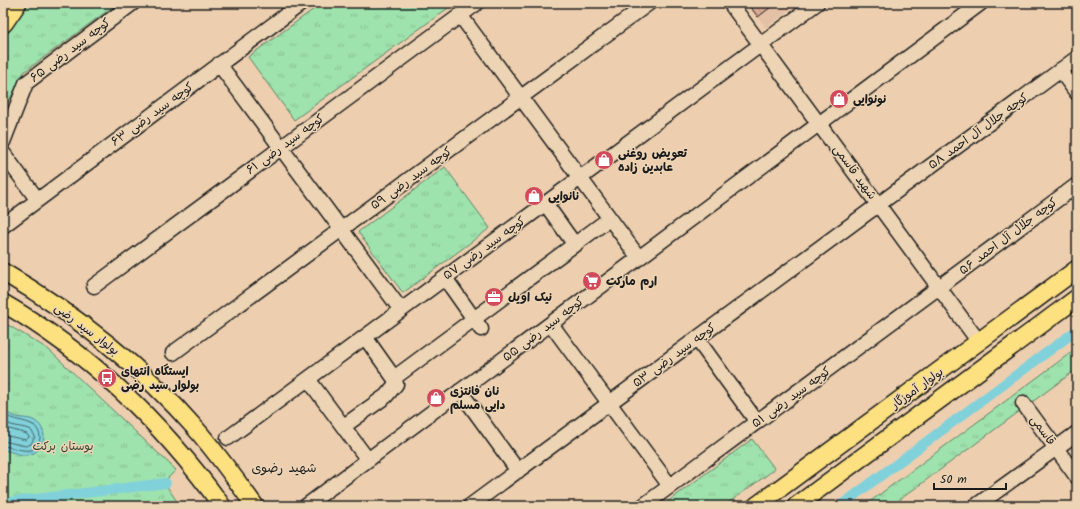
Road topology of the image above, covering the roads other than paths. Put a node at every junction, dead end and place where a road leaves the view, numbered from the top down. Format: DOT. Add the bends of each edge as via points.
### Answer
graph roads {
  1 [pos="16,3"];
  2 [pos="133,3"];
  3 [pos="302,3"];
  4 [pos="477,3"];
  5 [pos="649,3"];
  6 [pos="730,3"];
  7 [pos="817,3"];
  8 [pos="981,3"];
  9 [pos="460,15"];
  10 [pos="3,22"];
  11 [pos="760,44"];
  12 [pos="1077,58"];
  13 [pos="219,64"];
  14 [pos="1060,70"];
  15 [pos="1077,93"];
  16 [pos="520,98"];
  17 [pos="819,124"];
  18 [pos="3,142"];
  19 [pos="281,148"];
  20 [pos="3,153"];
  21 [pos="580,178"];
  22 [pos="1077,185"];
  23 [pos="37,199"];
  24 [pos="545,204"];
  25 [pos="878,205"];
  26 [pos="609,219"];
  27 [pos="3,226"];
  28 [pos="342,230"];
  29 [pos="575,245"];
  30 [pos="638,258"];
  31 [pos="1077,269"];
  32 [pos="3,272"];
  33 [pos="445,278"];
  34 [pos="94,286"];
  35 [pos="939,287"];
  36 [pos="1077,298"];
  37 [pos="3,303"];
  38 [pos="400,310"];
  39 [pos="477,324"];
  40 [pos="551,324"];
  41 [pos="365,337"];
  42 [pos="697,339"];
  43 [pos="979,342"];
  44 [pos="173,353"];
  45 [pos="308,378"];
  46 [pos="394,378"];
  47 [pos="460,391"];
  48 [pos="609,403"];
  49 [pos="1023,403"];
  50 [pos="757,422"];
  51 [pos="344,426"];
  52 [pos="1077,433"];
  53 [pos="228,438"];
  54 [pos="1056,448"];
  55 [pos="368,460"];
  56 [pos="518,471"];
  57 [pos="1077,477"];
  58 [pos="670,486"];
  59 [pos="222,506"];
  60 [pos="255,506"];
  61 [pos="306,506"];
  62 [pos="470,506"];
  63 [pos="643,506"];
  64 [pos="756,506"];
  65 [pos="796,506"];
  66 [pos="976,506"];
  1 -- 10 [label="highway"];
  2 -- 18 [label="street, کوچه سید رضی ۶۵" via="26,83"];
  3 -- 13 [label="street, کوچه سید رضی ۶۳"];
  4 -- 9 [label="street, کوچه سید رضی ۶۱"];
  5 -- 16 [label="street, کوچه سید رضی ۵۹"];
  6 -- 11 [label="street, شهید قاسمی"];
  7 -- 11 [label="street, کوچه سید رضی ۵۷"];
  8 -- 17 [label="street, کوچه سید رضی ۵۵"];
  9 -- 16 [label="street"];
  9 -- 19 [label="street, کوچه سید رضی ۶۱"];
  11 -- 17 [label="street, شهید قاسمی"];
  11 -- 21 [label="street, کوچه سید رضی ۵۷"];
  12 -- 14 [label="street, کوچه جلال آل احمد ۵۸"];
  13 -- 19 [label="street"];
  13 -- 23 [label="street, کوچه سید رضی ۶۳"];
  14 -- 15 [label="street"];
  14 -- 25 [label="street, کوچه جلال آل احمد ۵۸"];
  16 -- 21 [label="street"];
  16 -- 28 [label="street, کوچه سید رضی ۵۹"];
  17 -- 25 [label="street, شهید قاسمی"];
  17 -- 30 [label="street, کوچه سید رضی ۵۵"];
  19 -- 28 [label="street"];
  19 -- 34 [label="street, کوچه سید رضی ۶۱"];
  20 -- 23 [label="street"];
  21 -- 24 [label="street, کوچه سید رضی ۵۷"];
  21 -- 26 [label="street"];
  22 -- 35 [label="street, کوچه جلال آل احمد ۵۶"];
  23 -- 27 [label="street, کوچه سید رضی ۶۳"];
  24 -- 29 [label="street"];
  24 -- 33 [label="street, کوچه سید رضی ۵۷"];
  25 -- 35 [label="street, شهید قاسمی"];
  25 -- 42 [label="street, کوچه سید رضی ۵۳"];
  26 -- 29 [label="street"];
  26 -- 30 [label="street"];
  28 -- 38 [label="street"];
  28 -- 44 [label="street, کوچه سید رضی ۵۹"];
  29 -- 39 [label="street"];
  30 -- 40 [label="street, کوچه سید رضی ۵۵"];
  31 -- 43 [label="main road, بولوار آموزگار"];
  32 -- 60 [label="main road, بولوار سید رضی" via="81,322 150,382 196,429"];
  33 -- 38 [label="street, کوچه سید رضی ۵۷"];
  33 -- 39 [label="street"];
  35 -- 43 [label="street, شهید قاسمی"];
  35 -- 50 [label="street, کوچه سید رضی ۵۱"];
  36 -- 65 [label="main road, بولوار آموزگار"];
  37 -- 59 [label="main road, بولوار سید رضی" via="65,343 147,415 176,446"];
  38 -- 41 [label="street, کوچه سید رضی ۵۷"];
  39 -- 46 [label="street"];
  40 -- 47 [label="street, کوچه سید رضی ۵۵"];
  40 -- 48 [label="street"];
  41 -- 45 [label="street, کوچه سید رضی ۵۷"];
  41 -- 46 [label="street"];
  42 -- 48 [label="street, کوچه سید رضی ۵۳"];
  42 -- 50 [label="street"];
  43 -- 64 [label="main road, بولوار آموزگار"];
  45 -- 51 [label="street"];
  45 -- 53 [label="street, کوچه سید رضی ۵۷"];
  46 -- 51 [label="street" via="396,384 386,396"];
  47 -- 55 [label="street, کوچه سید رضی ۵۵"];
  47 -- 56 [label="street"];
  48 -- 56 [label="street, کوچه سید رضی ۵۳"];
  48 -- 58 [label="street"];
  49 -- 54 [label="street, قاسمی"];
  50 -- 58 [label="street, کوچه سید رضی ۵۱"];
  51 -- 55 [label="street"];
  52 -- 54 [label="street"];
  54 -- 57 [label="street, قاسمی"];
  54 -- 66 [label="street"];
  55 -- 61 [label="street, کوچه سید رضی ۵۵"];
  56 -- 62 [label="street, کوچه سید رضی ۵۳"];
  58 -- 63 [label="street, کوچه سید رضی ۵۱"];
}
